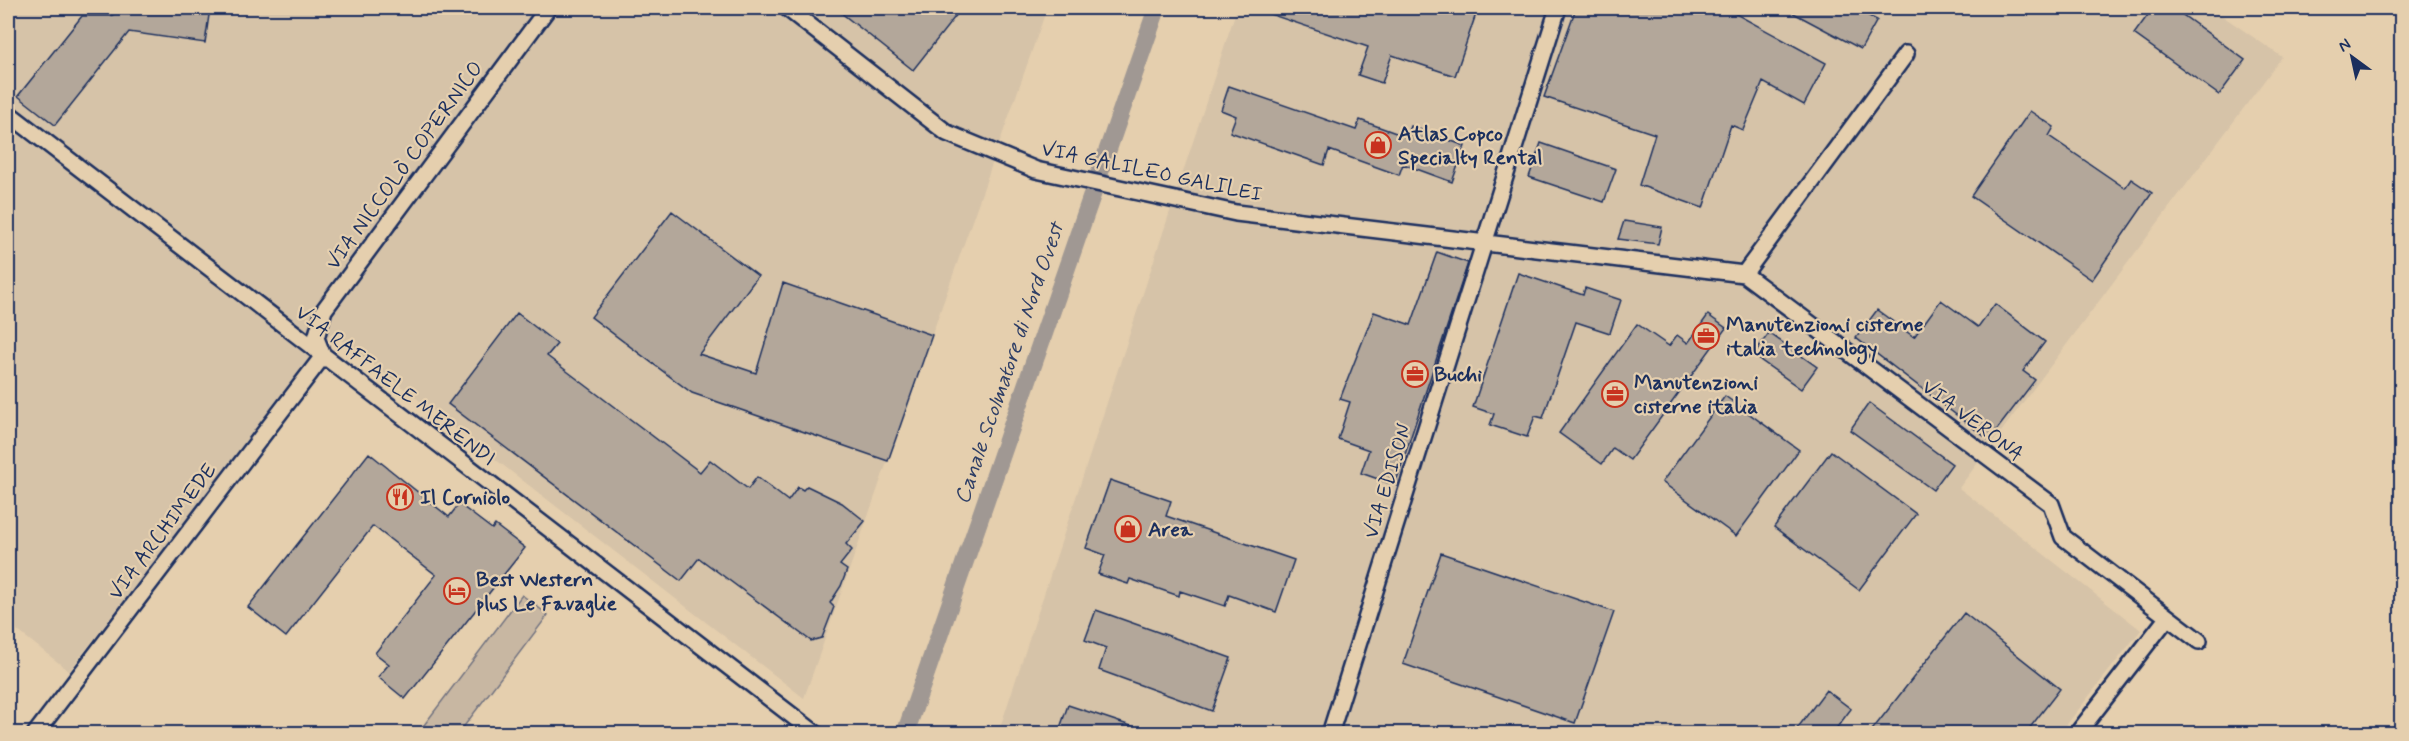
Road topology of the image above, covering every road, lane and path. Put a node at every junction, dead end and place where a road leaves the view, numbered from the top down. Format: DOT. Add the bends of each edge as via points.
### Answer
graph roads {
  1 [pos="548,8"];
  2 [pos="787,8"];
  3 [pos="1558,8"];
  4 [pos="1906,54"];
  5 [pos="8,113"];
  6 [pos="1485,242"];
  7 [pos="1744,274"];
  8 [pos="323,356"];
  9 [pos="2167,618"];
  10 [pos="2199,641"];
  11 [pos="35,734"];
  12 [pos="816,734"];
  13 [pos="1330,734"];
  14 [pos="2077,734"];
  1 -- 8 [label="street, VIA NICCOLÒ COPERNICO" via="324,310 316,338"];
  2 -- 6 [label="street, VIA GALILEO GALILEI" via="947,133 1036,171 1236,213"];
  3 -- 6 [label="street, VIA EDISON"];
  4 -- 7 [label="street"];
  5 -- 8 [label="street, VIA RAFFAELE MERENDI"];
  6 -- 7 [label="street, VIA VERONA"];
  6 -- 13 [label="street, VIA EDISON"];
  7 -- 9 [label="street, VIA VERONA" via="2051,504 2063,537"];
  8 -- 11 [label="street, VIA ARCHIMEDE"];
  8 -- 12 [label="street, VIA RAFFAELE MERENDI"];
  9 -- 10 [label="street, VIA VERONA"];
  9 -- 14 [label="street"];
}
